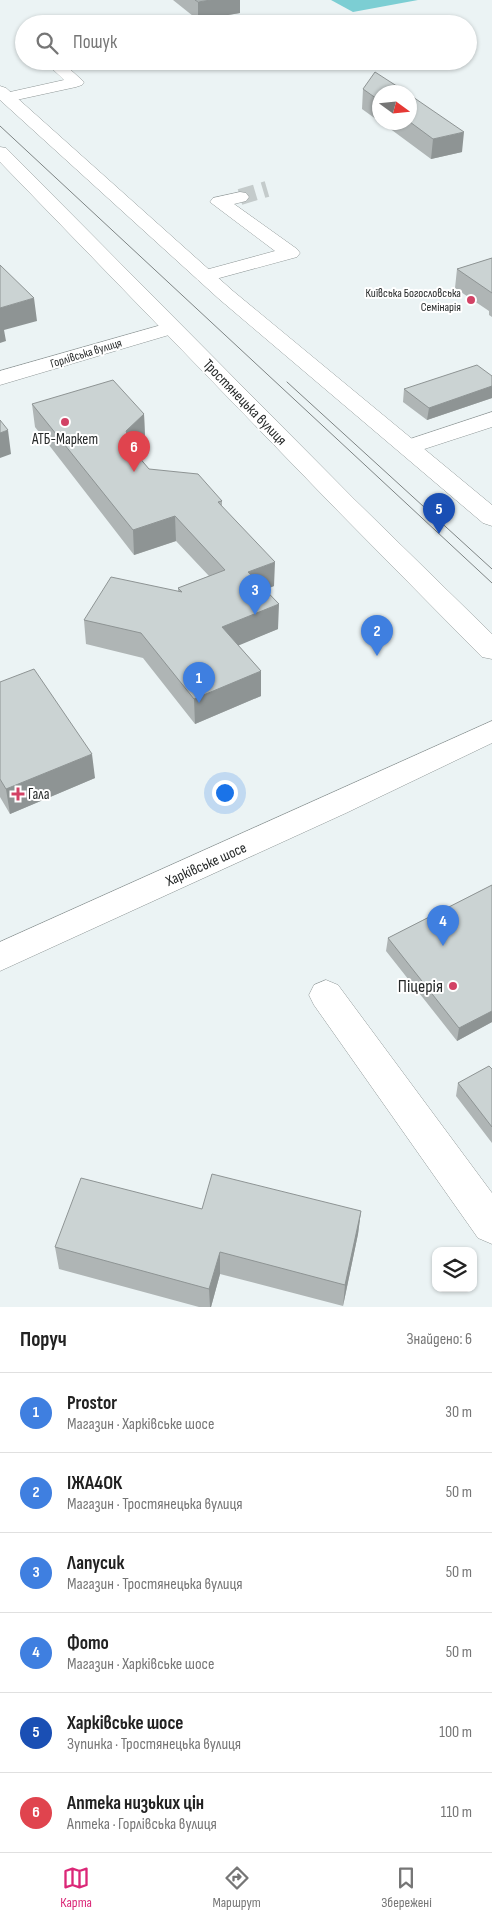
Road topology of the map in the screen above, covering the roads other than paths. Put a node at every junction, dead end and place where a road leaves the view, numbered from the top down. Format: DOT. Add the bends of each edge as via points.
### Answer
graph roads {
  1 [pos="62,70"];
  2 [pos="4,94"];
  3 [pos="0,152"];
  4 [pos="240,197"];
  5 [pos="205,276"];
  6 [pos="172,328"];
  7 [pos="0,378"];
  8 [pos="492,419"];
  9 [pos="409,447"];
  10 [pos="492,518"];
  11 [pos="492,650"];
  12 [pos="492,731"];
  13 [pos="0,957"];
  14 [pos="326,995"];
  15 [pos="492,1225"];
  1 -- 2 [label="main road" via="76,82"];
  2 -- 5 [label="main road"];
  3 -- 6 [label="main road, Тростянецька вулиця"];
  4 -- 5 [label="main road" via="219,202 290,253"];
  5 -- 9 [label="main road"];
  6 -- 7 [label="main road, Горлівська вулиця"];
  6 -- 11 [label="main road, Тростянецька вулиця"];
  8 -- 9 [label="main road"];
  9 -- 10 [label="main road"];
  12 -- 13 [label="main road, Харківське шосе" via="335,806"];
  14 -- 15 [label="main road"];
}
